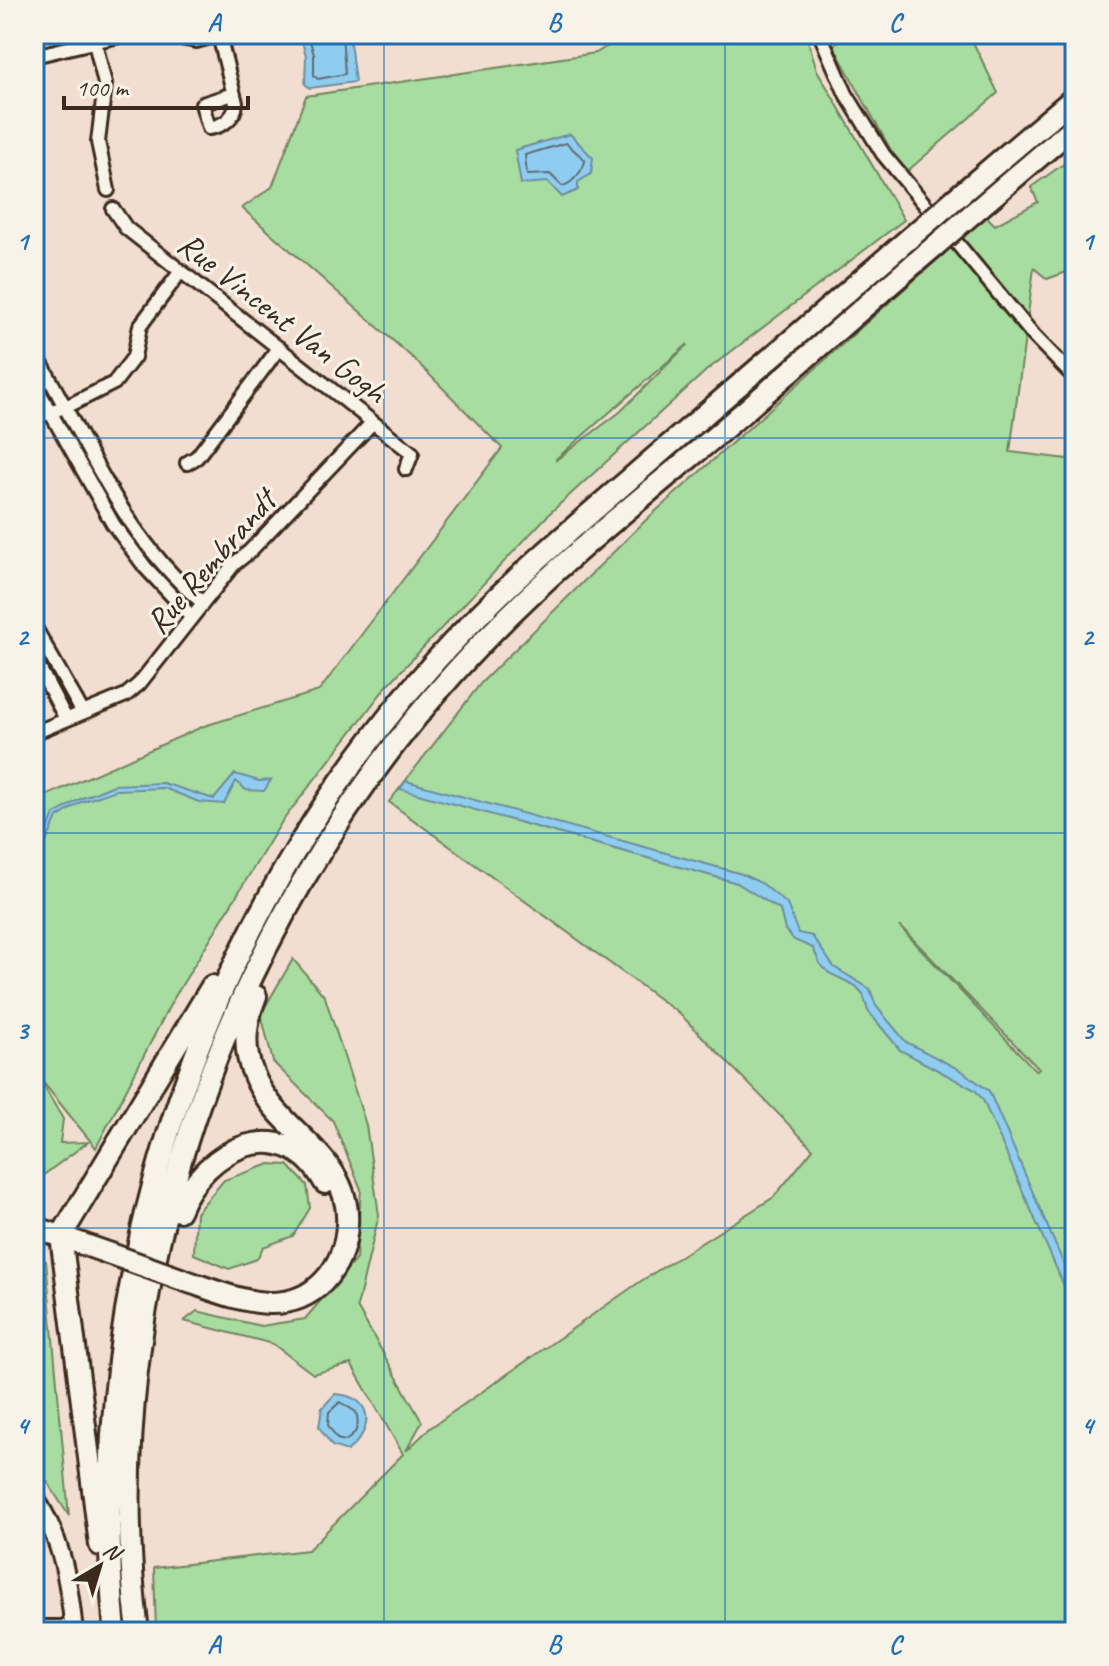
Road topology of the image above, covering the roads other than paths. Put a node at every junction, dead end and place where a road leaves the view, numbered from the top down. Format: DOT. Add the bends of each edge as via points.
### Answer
graph roads {
  1 [pos="127,34"];
  2 [pos="160,34"];
  3 [pos="221,34"];
  4 [pos="820,34"];
  5 [pos="94,38"];
  6 [pos="34,56"];
  7 [pos="233,94"];
  8 [pos="1075,97"];
  9 [pos="1075,126"];
  10 [pos="108,190"];
  11 [pos="113,209"];
  12 [pos="181,271"];
  13 [pos="279,348"];
  14 [pos="34,351"];
  15 [pos="1075,378"];
  16 [pos="34,383"];
  17 [pos="66,405"];
  18 [pos="47,412"];
  19 [pos="34,418"];
  20 [pos="372,423"];
  21 [pos="187,463"];
  22 [pos="406,469"];
  23 [pos="202,602"];
  24 [pos="191,616"];
  25 [pos="34,626"];
  26 [pos="34,658"];
  27 [pos="75,715"];
  28 [pos="34,733"];
  29 [pos="291,902"];
  30 [pos="244,944"];
  31 [pos="34,1227"];
  32 [pos="61,1236"];
  33 [pos="152,1286"];
  34 [pos="240,1298"];
  35 [pos="34,1496"];
  36 [pos="34,1627"];
  37 [pos="74,1629"];
  38 [pos="115,1632"];
  39 [pos="138,1632"];
  1 -- 5 [label="street"];
  2 -- 3 [label="street" via="196,41"];
  3 -- 7 [label="street"];
  4 -- 15 [label="street" via="846,94 883,154"];
  5 -- 6 [label="street"];
  5 -- 10 [label="street" via="105,84 98,142"];
  8 -- 30 [label="highway, bridge" via="575,526 470,624 349,769 289,860"];
  9 -- 29 [label="highway, bridge" via="608,525 488,637 381,762"];
  11 -- 12 [label="street, Rue Vincent Van Gogh" via="126,228"];
  12 -- 13 [label="street, Rue Vincent Van Gogh"];
  12 -- 17 [label="street" via="140,326 134,357 114,383"];
  13 -- 20 [label="street, Rue Vincent Van Gogh"];
  13 -- 21 [label="street" via="197,457"];
  14 -- 17 [label="street"];
  16 -- 18 [label="street"];
  17 -- 18 [label="street"];
  17 -- 23 [label="street" via="123,512 152,552"];
  18 -- 19 [label="street"];
  18 -- 24 [label="street" via="120,534"];
  20 -- 22 [label="street, Rue Vincent Van Gogh" via="412,453"];
  20 -- 23 [label="street, Rue Rembrandt"];
  23 -- 24 [label="street, Rue Rembrandt"];
  24 -- 27 [label="street, Rue Rembrandt" via="139,684 126,695"];
  25 -- 27 [label="street"];
  26 -- 27 [label="street"];
  27 -- 28 [label="street, Rue Rembrandt"];
  29 -- 33 [label="highway" via="208,1080"];
  29 -- 34 [label="highway" via="249,1017 247,1055 264,1094 333,1170 346,1201 346,1238 329,1275 304,1296 281,1305"];
  30 -- 32 [label="highway" via="208,990"];
  30 -- 38 [label="highway" via="172,1118 131,1280 110,1445"];
  31 -- 32 [label="highway"];
  32 -- 34 [label="highway, bridge"];
  32 -- 38 [label="highway" via="95,1518"];
  33 -- 34 [label="highway" via="180,1207 198,1175 234,1148 275,1144 297,1153 321,1177 334,1207 335,1231 326,1258 307,1281 281,1294"];
  33 -- 39 [label="highway" via="133,1435 132,1572"];
  35 -- 37 [label="street" via="62,1553"];
  36 -- 37 [label="street"];
}
